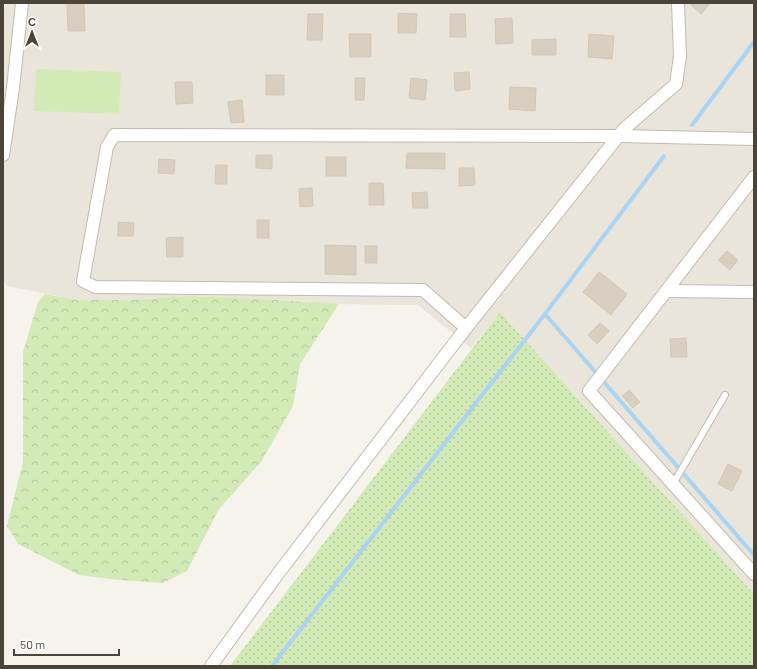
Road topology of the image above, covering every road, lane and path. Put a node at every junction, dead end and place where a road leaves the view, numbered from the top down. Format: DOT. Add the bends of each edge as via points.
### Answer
graph roads {
  1 [pos="22,3"];
  2 [pos="678,3"];
  3 [pos="619,136"];
  4 [pos="754,140"];
  5 [pos="3,155"];
  6 [pos="754,177"];
  7 [pos="667,291"];
  8 [pos="754,292"];
  9 [pos="466,328"];
  10 [pos="725,395"];
  11 [pos="673,484"];
  12 [pos="754,574"];
  13 [pos="211,666"];
  1 -- 5 [label="street"];
  2 -- 3 [label="street" via="680,56 676,84"];
  3 -- 4 [label="street"];
  3 -- 9 [label="street"];
  3 -- 9 [label="street" via="114,135 107,147 83,281 95,287 423,290"];
  6 -- 7 [label="street"];
  7 -- 8 [label="street"];
  7 -- 11 [label="street" via="589,390"];
  9 -- 13 [label="street" via="277,575"];
  10 -- 11 [label="lane"];
  11 -- 12 [label="street"];
}
